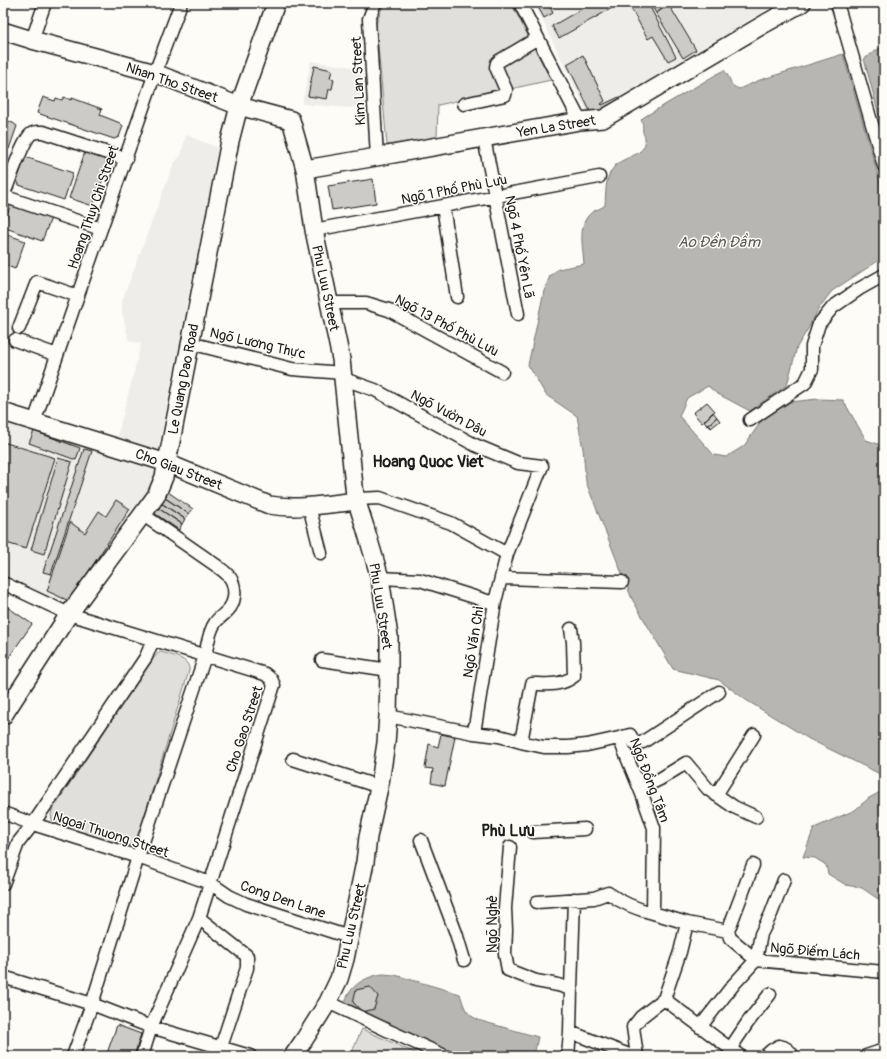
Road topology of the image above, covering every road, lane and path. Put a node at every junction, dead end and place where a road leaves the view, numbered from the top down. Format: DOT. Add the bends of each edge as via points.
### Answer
graph roads {
  1 [pos="45,3"];
  2 [pos="276,3"];
  3 [pos="375,3"];
  4 [pos="520,3"];
  5 [pos="802,3"];
  6 [pos="837,3"];
  7 [pos="178,4"];
  8 [pos="3,31"];
  9 [pos="538,38"];
  10 [pos="32,40"];
  11 [pos="155,73"];
  12 [pos="464,104"];
  13 [pos="239,106"];
  14 [pos="580,121"];
  15 [pos="484,138"];
  16 [pos="377,157"];
  17 [pos="126,159"];
  18 [pos="884,166"];
  19 [pos="305,169"];
  20 [pos="599,177"];
  21 [pos="3,196"];
  22 [pos="495,196"];
  23 [pos="442,206"];
  24 [pos="101,229"];
  25 [pos="314,230"];
  26 [pos="884,275"];
  27 [pos="78,296"];
  28 [pos="457,297"];
  29 [pos="330,302"];
  30 [pos="518,314"];
  31 [pos="19,328"];
  32 [pos="15,340"];
  33 [pos="190,343"];
  34 [pos="57,355"];
  35 [pos="502,372"];
  36 [pos="344,376"];
  37 [pos="3,412"];
  38 [pos="750,420"];
  39 [pos="34,422"];
  40 [pos="167,462"];
  41 [pos="356,500"];
  42 [pos="309,506"];
  43 [pos="142,514"];
  44 [pos="321,553"];
  45 [pos="507,554"];
  46 [pos="380,578"];
  47 [pos="501,578"];
  48 [pos="622,582"];
  49 [pos="3,583"];
  50 [pos="495,602"];
  51 [pos="69,614"];
  52 [pos="571,629"];
  53 [pos="153,640"];
  54 [pos="205,656"];
  55 [pos="322,660"];
  56 [pos="389,670"];
  57 [pos="719,692"];
  58 [pos="3,716"];
  59 [pos="388,716"];
  60 [pos="474,733"];
  61 [pos="754,735"];
  62 [pos="619,738"];
  63 [pos="521,742"];
  64 [pos="293,759"];
  65 [pos="380,787"];
  66 [pos="640,789"];
  67 [pos="716,795"];
  68 [pos="3,813"];
  69 [pos="756,817"];
  70 [pos="32,824"];
  71 [pos="584,829"];
  72 [pos="533,832"];
  73 [pos="421,840"];
  74 [pos="510,847"];
  75 [pos="138,857"];
  76 [pos="753,865"];
  77 [pos="784,880"];
  78 [pos="210,883"];
  79 [pos="3,884"];
  80 [pos="574,900"];
  81 [pos="537,902"];
  82 [pos="653,913"];
  83 [pos="199,918"];
  84 [pos="686,923"];
  85 [pos="728,931"];
  86 [pos="350,937"];
  87 [pos="464,960"];
  88 [pos="756,960"];
  89 [pos="884,972"];
  90 [pos="3,977"];
  91 [pos="571,989"];
  92 [pos="770,994"];
  93 [pos="664,999"];
  94 [pos="328,1002"];
  95 [pos="92,1004"];
  96 [pos="151,1027"];
  97 [pos="700,1027"];
  98 [pos="570,1032"];
  99 [pos="221,1047"];
  100 [pos="884,1049"];
  101 [pos="734,1053"];
  102 [pos="73,1056"];
  103 [pos="142,1056"];
  104 [pos="250,1056"];
  105 [pos="293,1056"];
  106 [pos="445,1056"];
  107 [pos="568,1056"];
  108 [pos="632,1056"];
  109 [pos="637,1056"];
  110 [pos="765,1056"];
  111 [pos="793,1056"];
  112 [pos="866,1056"];
  1 -- 10 [label="street"];
  2 -- 13 [label="main road, Le Quang Dao Road"];
  3 -- 16 [label="street, Kim Lan Street" via="369,19"];
  4 -- 9 [label="street"];
  5 -- 14 [label="main road, Yen La Street" via="603,119"];
  6 -- 18 [label="street"];
  7 -- 11 [label="street, Hoang Thuy Chi Street"];
  8 -- 10 [label="main road, Nhan Tho Street"];
  9 -- 12 [label="street" via="497,63 496,67 506,90 505,95"];
  9 -- 14 [label="street"];
  10 -- 11 [label="main road, Nhan Tho Street"];
  11 -- 13 [label="main road, Nhan Tho Street"];
  11 -- 17 [label="street, Hoang Thuy Chi Street"];
  13 -- 19 [label="main road, Nhan Tho Street" via="291,120"];
  13 -- 33 [label="main road, Le Quang Dao Road"];
  14 -- 15 [label="main road, Yen La Street"];
  15 -- 16 [label="main road, Yen La Street"];
  15 -- 22 [label="street, Ngõ 4 Phố Yên Lã"];
  16 -- 19 [label="main road, Yen La Street"];
  17 -- 21 [label="street" via="43,132 33,132 24,142"];
  17 -- 24 [label="street, Hoang Thuy Chi Street"];
  19 -- 25 [label="main road, Phu Luu Street"];
  20 -- 22 [label="street, Ngõ 1 Phố Phù Lưu"];
  21 -- 24 [label="street"];
  22 -- 23 [label="street, Ngõ 1 Phố Phù Lưu"];
  22 -- 30 [label="street, Ngõ 4 Phố Yên Lã"];
  23 -- 25 [label="street, Ngõ 1 Phố Phù Lưu"];
  23 -- 28 [label="street"];
  24 -- 27 [label="street, Hoang Thuy Chi Street"];
  25 -- 29 [label="main road, Phu Luu Street"];
  26 -- 38 [label="street" via="833,307 819,324 812,346 812,369 805,383"];
  27 -- 31 [label="street" via="37,282"];
  27 -- 34 [label="street, Hoang Thuy Chi Street"];
  29 -- 35 [label="street, Ngõ 13 Phố Phù Lưu" via="366,303 389,310"];
  29 -- 36 [label="main road, Phu Luu Street"];
  32 -- 34 [label="street"];
  33 -- 36 [label="street, Ngõ Lương Thực" via="292,369"];
  33 -- 40 [label="main road, Le Quang Dao Road"];
  34 -- 39 [label="street, Hoang Thuy Chi Street"];
  36 -- 41 [label="main road, Phu Luu Street"];
  36 -- 45 [label="street, Ngõ Vườn Dâu" via="375,390 475,445 518,463 542,466"];
  37 -- 39 [label="main road, Cho Giau Street"];
  39 -- 40 [label="main road, Cho Giau Street"];
  40 -- 42 [label="main road, Cho Giau Street" via="269,505"];
  40 -- 43 [label="main road, Le Quang Dao Road" via="156,496"];
  41 -- 42 [label="main road, Cho Giau Street"];
  41 -- 45 [label="street" via="380,498 451,523"];
  41 -- 46 [label="main road, Phu Luu Street"];
  42 -- 44 [label="street"];
  43 -- 51 [label="main road, Le Quang Dao Road"];
  43 -- 54 [label="street" via="217,566 232,581 233,602 212,627"];
  45 -- 47 [label="street"];
  46 -- 50 [label="street, Ngõ Văn Chỉ" via="420,580"];
  46 -- 56 [label="main road, Phu Luu Street" via="389,636"];
  47 -- 48 [label="street"];
  47 -- 50 [label="street"];
  49 -- 51 [label="street, Cho Gao Street"];
  50 -- 60 [label="street, Ngõ Văn Chỉ"];
  51 -- 53 [label="street, Cho Gao Street"];
  51 -- 58 [label="main road, Le Quang Dao Road"];
  52 -- 63 [label="street" via="574,676 556,684 532,684"];
  53 -- 54 [label="street, Cho Gao Street"];
  53 -- 70 [label="street" via="146,657"];
  54 -- 75 [label="street"];
  54 -- 78 [label="street, Cho Gao Street" via="265,674 274,685"];
  55 -- 56 [label="street"];
  56 -- 59 [label="main road, Phu Luu Street"];
  57 -- 62 [label="street" via="643,742 635,744 630,735"];
  59 -- 60 [label="street, Ngõ Đồng Tâm"];
  59 -- 65 [label="main road, Phu Luu Street"];
  60 -- 63 [label="street, Ngõ Đồng Tâm"];
  61 -- 67 [label="street"];
  62 -- 63 [label="street, Ngõ Đồng Tâm" via="587,745 544,747"];
  62 -- 66 [label="street, Ngõ Đồng Tâm"];
  64 -- 65 [label="street"];
  65 -- 86 [label="main road, Phu Luu Street"];
  66 -- 67 [label="street" via="686,763"];
  66 -- 82 [label="street, Ngõ Đồng Tâm" via="654,828"];
  67 -- 69 [label="street"];
  68 -- 70 [label="street, Ngoai Thuong Street"];
  70 -- 75 [label="street, Ngoai Thuong Street"];
  70 -- 79 [label="street" via="18,843"];
  71 -- 72 [label="street"];
  73 -- 87 [label="street"];
  74 -- 91 [label="street, Ngõ Nghè" via="505,908 505,954 508,970 536,981"];
  75 -- 78 [label="street, Ngoai Thuong Street"];
  75 -- 95 [label="street"];
  76 -- 85 [label="street"];
  77 -- 88 [label="street" via="761,934"];
  78 -- 83 [label="street, Cho Gao Street"];
  78 -- 86 [label="street, Cong Den Lane" via="246,904"];
  80 -- 81 [label="street"];
  80 -- 82 [label="street" via="608,894 626,905"];
  80 -- 91 [label="street"];
  82 -- 84 [label="street"];
  83 -- 96 [label="street, Cho Gao Street"];
  83 -- 99 [label="street" via="248,956 247,968"];
  84 -- 85 [label="street"];
  84 -- 93 [label="street" via="680,952"];
  85 -- 88 [label="street, Ngõ Điếm Lách" via="730,938"];
  86 -- 94 [label="main road, Phu Luu Street" via="339,979"];
  88 -- 89 [label="street, Ngõ Điếm Lách"];
  88 -- 97 [label="street"];
  90 -- 95 [label="street"];
  91 -- 98 [label="street"];
  92 -- 101 [label="street" via="748,1022"];
  93 -- 97 [label="street"];
  93 -- 109 [label="street" via="641,1017 633,1027"];
  94 -- 105 [label="main road, Phu Luu Street"];
  94 -- 106 [label="street"];
  95 -- 96 [label="street"];
  95 -- 102 [label="street"];
  96 -- 99 [label="street"];
  96 -- 103 [label="street, Cho Gao Street"];
  97 -- 101 [label="street"];
  98 -- 107 [label="street"];
  98 -- 108 [label="street"];
  99 -- 104 [label="street"];
  100 -- 112 [label="street"];
  110 -- 111 [label="street" via="779,1046 790,1051"];
}
